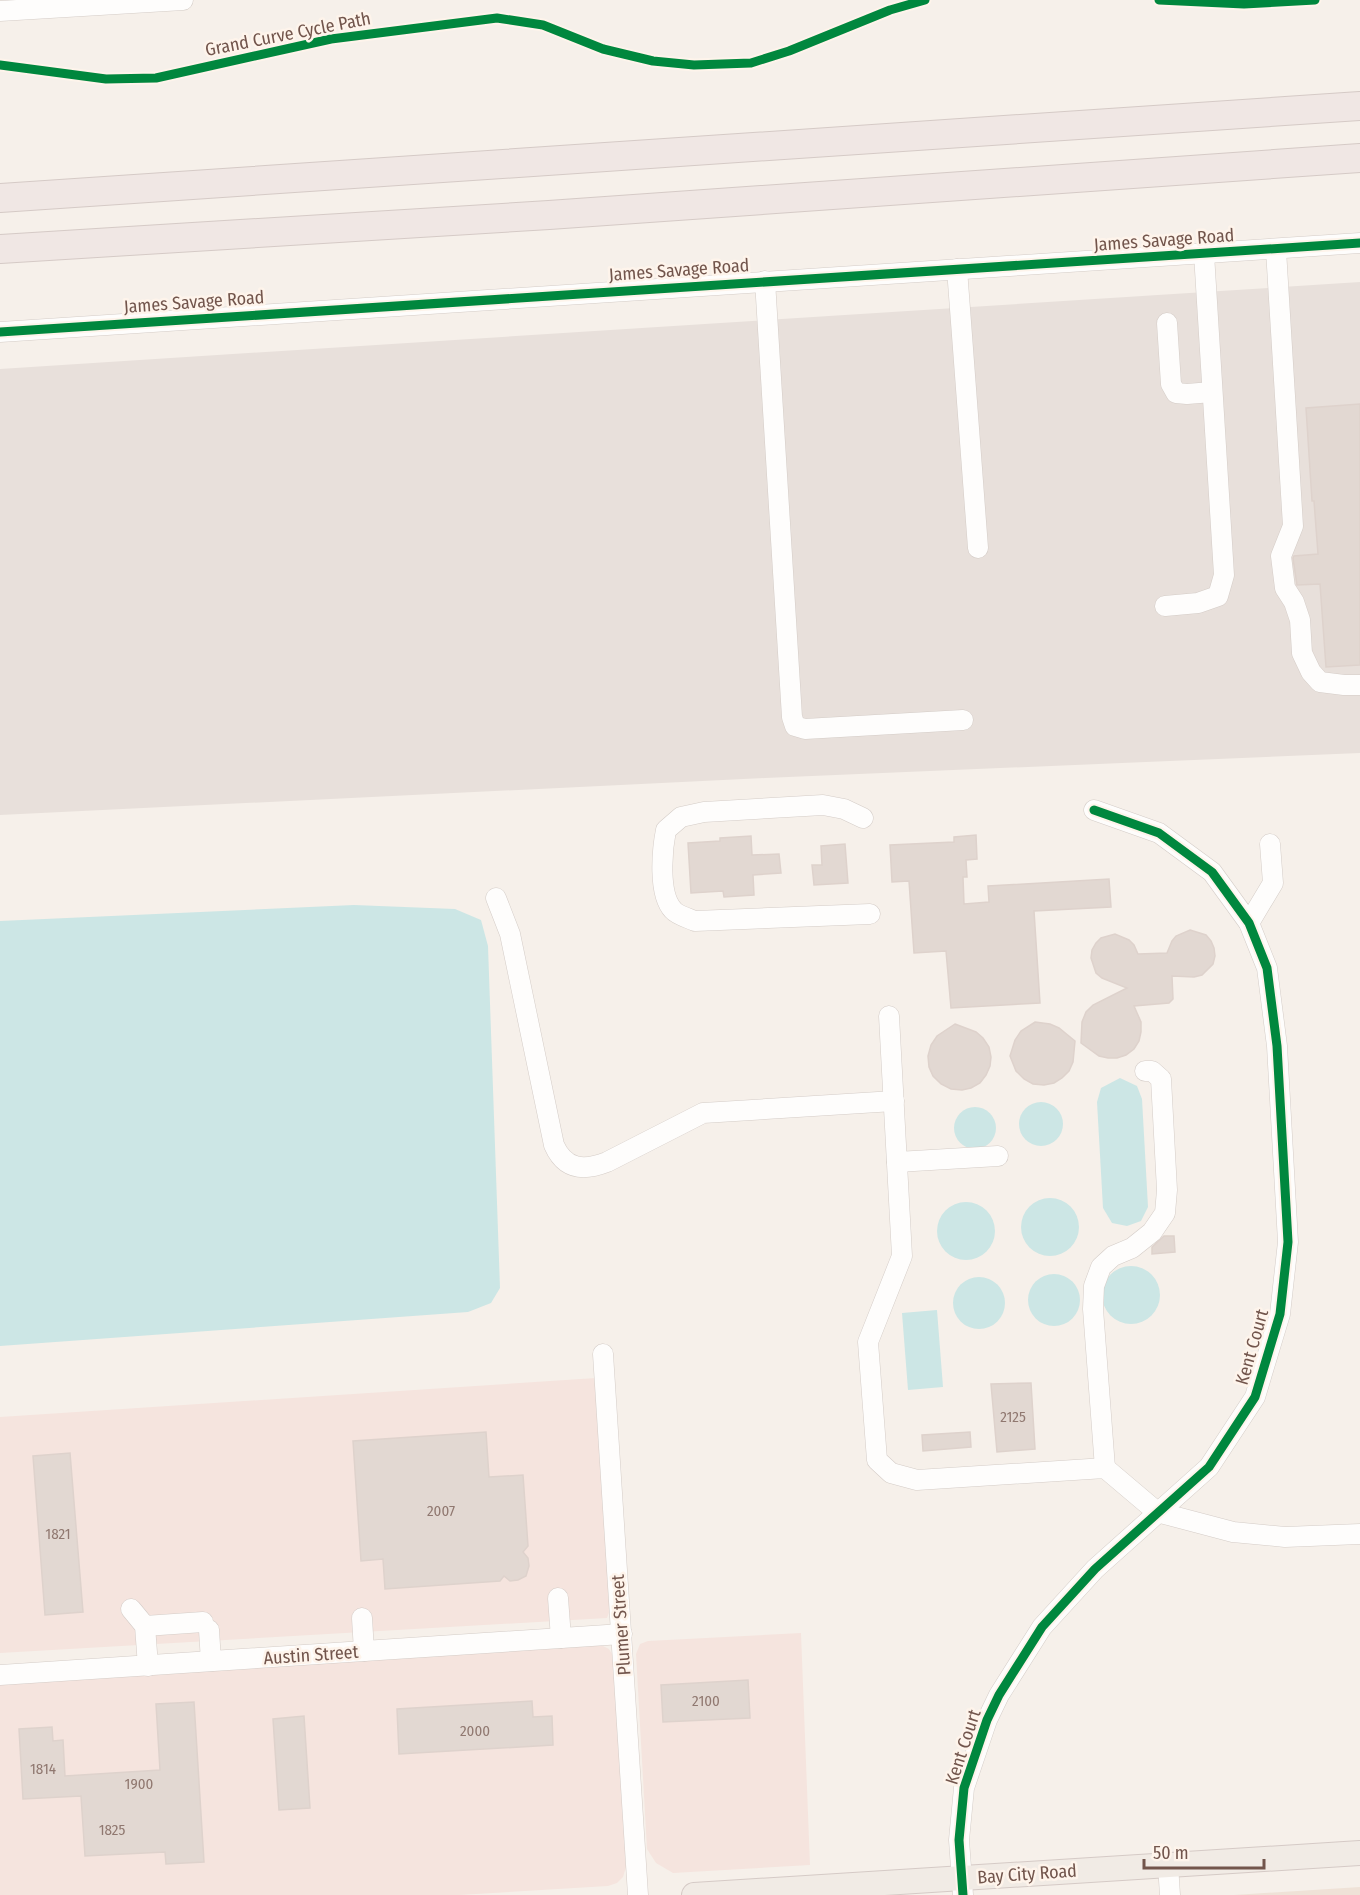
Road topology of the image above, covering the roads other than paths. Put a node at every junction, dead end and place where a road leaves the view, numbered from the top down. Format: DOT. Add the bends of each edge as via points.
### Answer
graph roads {
  1 [pos="183,0"];
  2 [pos="0,11"];
  3 [pos="1360,106"];
  4 [pos="1360,158"];
  5 [pos="0,193"];
  6 [pos="81,193"];
  7 [pos="0,198"];
  8 [pos="1360,243"];
  9 [pos="0,249"];
  10 [pos="1276,250"];
  11 [pos="1204,254"];
  12 [pos="957,269"];
  13 [pos="765,281"];
  14 [pos="1167,323"];
  15 [pos="0,332"];
  16 [pos="1212,392"];
  17 [pos="978,548"];
  18 [pos="1165,606"];
  19 [pos="1360,685"];
  20 [pos="963,720"];
  21 [pos="1094,810"];
  22 [pos="863,818"];
  23 [pos="1270,844"];
  24 [pos="496,898"];
  25 [pos="870,914"];
  26 [pos="1249,923"];
  27 [pos="890,1016"];
  28 [pos="1145,1071"];
  29 [pos="894,1101"];
  30 [pos="998,1156"];
  31 [pos="897,1162"];
  32 [pos="603,1354"];
  33 [pos="1105,1468"];
  34 [pos="1156,1512"];
  35 [pos="1360,1534"];
  36 [pos="558,1598"];
  37 [pos="131,1609"];
  38 [pos="362,1618"];
  39 [pos="146,1626"];
  40 [pos="621,1634"];
  41 [pos="561,1638"];
  42 [pos="364,1651"];
  43 [pos="211,1661"];
  44 [pos="148,1666"];
  45 [pos="0,1675"];
  46 [pos="1360,1853"];
  47 [pos="1168,1865"];
  48 [pos="963,1887"];
  49 [pos="774,1893"];
  50 [pos="720,1894"];
  51 [pos="638,1895"];
  52 [pos="694,1895"];
  53 [pos="1170,1895"];
  1 -- 2 [label="street"];
  3 -- 6 [label="highway"];
  4 -- 9 [label="highway"];
  5 -- 6 [label="highway"];
  6 -- 7 [label="highway"];
  8 -- 10 [label="street, James Savage Road"];
  10 -- 11 [label="street, James Savage Road"];
  10 -- 19 [label="street" via="1293,526 1281,556 1285,588 1300,620 1302,653 1311,672 1320,682"];
  11 -- 12 [label="street, James Savage Road"];
  11 -- 16 [label="street"];
  12 -- 13 [label="street, James Savage Road"];
  12 -- 17 [label="street"];
  13 -- 15 [label="street, James Savage Road"];
  13 -- 20 [label="street" via="795,726 805,729"];
  14 -- 16 [label="street" via="1171,384 1176,393"];
  16 -- 18 [label="street" via="1224,575 1218,596"];
  21 -- 26 [label="street, Kent Court" via="1159,833 1212,872"];
  22 -- 25 [label="street" via="823,805 704,812 681,817 666,830 662,851 665,894 673,911 694,921"];
  23 -- 26 [label="street" via="1273,883"];
  24 -- 29 [label="street" via="510,934 554,1145 559,1157 575,1166 593,1167 703,1113"];
  26 -- 34 [label="street, Kent Court" via="1267,968 1277,1046 1288,1242 1280,1314 1255,1397 1209,1467"];
  27 -- 29 [label="street"];
  28 -- 33 [label="street" via="1152,1071 1161,1079 1165,1213 1152,1232 1101,1267 1094,1286"];
  29 -- 31 [label="street"];
  30 -- 31 [label="street"];
  31 -- 33 [label="street" via="902,1256 868,1342 877,1460 891,1473 917,1480"];
  32 -- 40 [label="street, Plumer Street"];
  33 -- 34 [label="street"];
  34 -- 35 [label="street" via="1233,1532 1285,1537"];
  34 -- 48 [label="street, Kent Court" via="1095,1569 1042,1627 999,1695 964,1788 959,1840"];
  36 -- 41 [label="street"];
  37 -- 39 [label="street"];
  38 -- 42 [label="street"];
  39 -- 43 [label="street" via="206,1626"];
  39 -- 44 [label="street"];
  40 -- 41 [label="street, Austin Street"];
  40 -- 51 [label="street, Plumer Street"];
  41 -- 42 [label="street, Austin Street"];
  42 -- 43 [label="street, Austin Street"];
  43 -- 44 [label="street, Austin Street"];
  44 -- 45 [label="street, Austin Street"];
  46 -- 47 [label="main road, Bay City Road"];
  47 -- 48 [label="main road, Bay City Road"];
  47 -- 53 [label="street"];
  48 -- 49 [label="main road, Bay City Road"];
  49 -- 50 [label="main road, Bay City Road"];
  50 -- 52 [label="main road, Bay City Road"];
}
